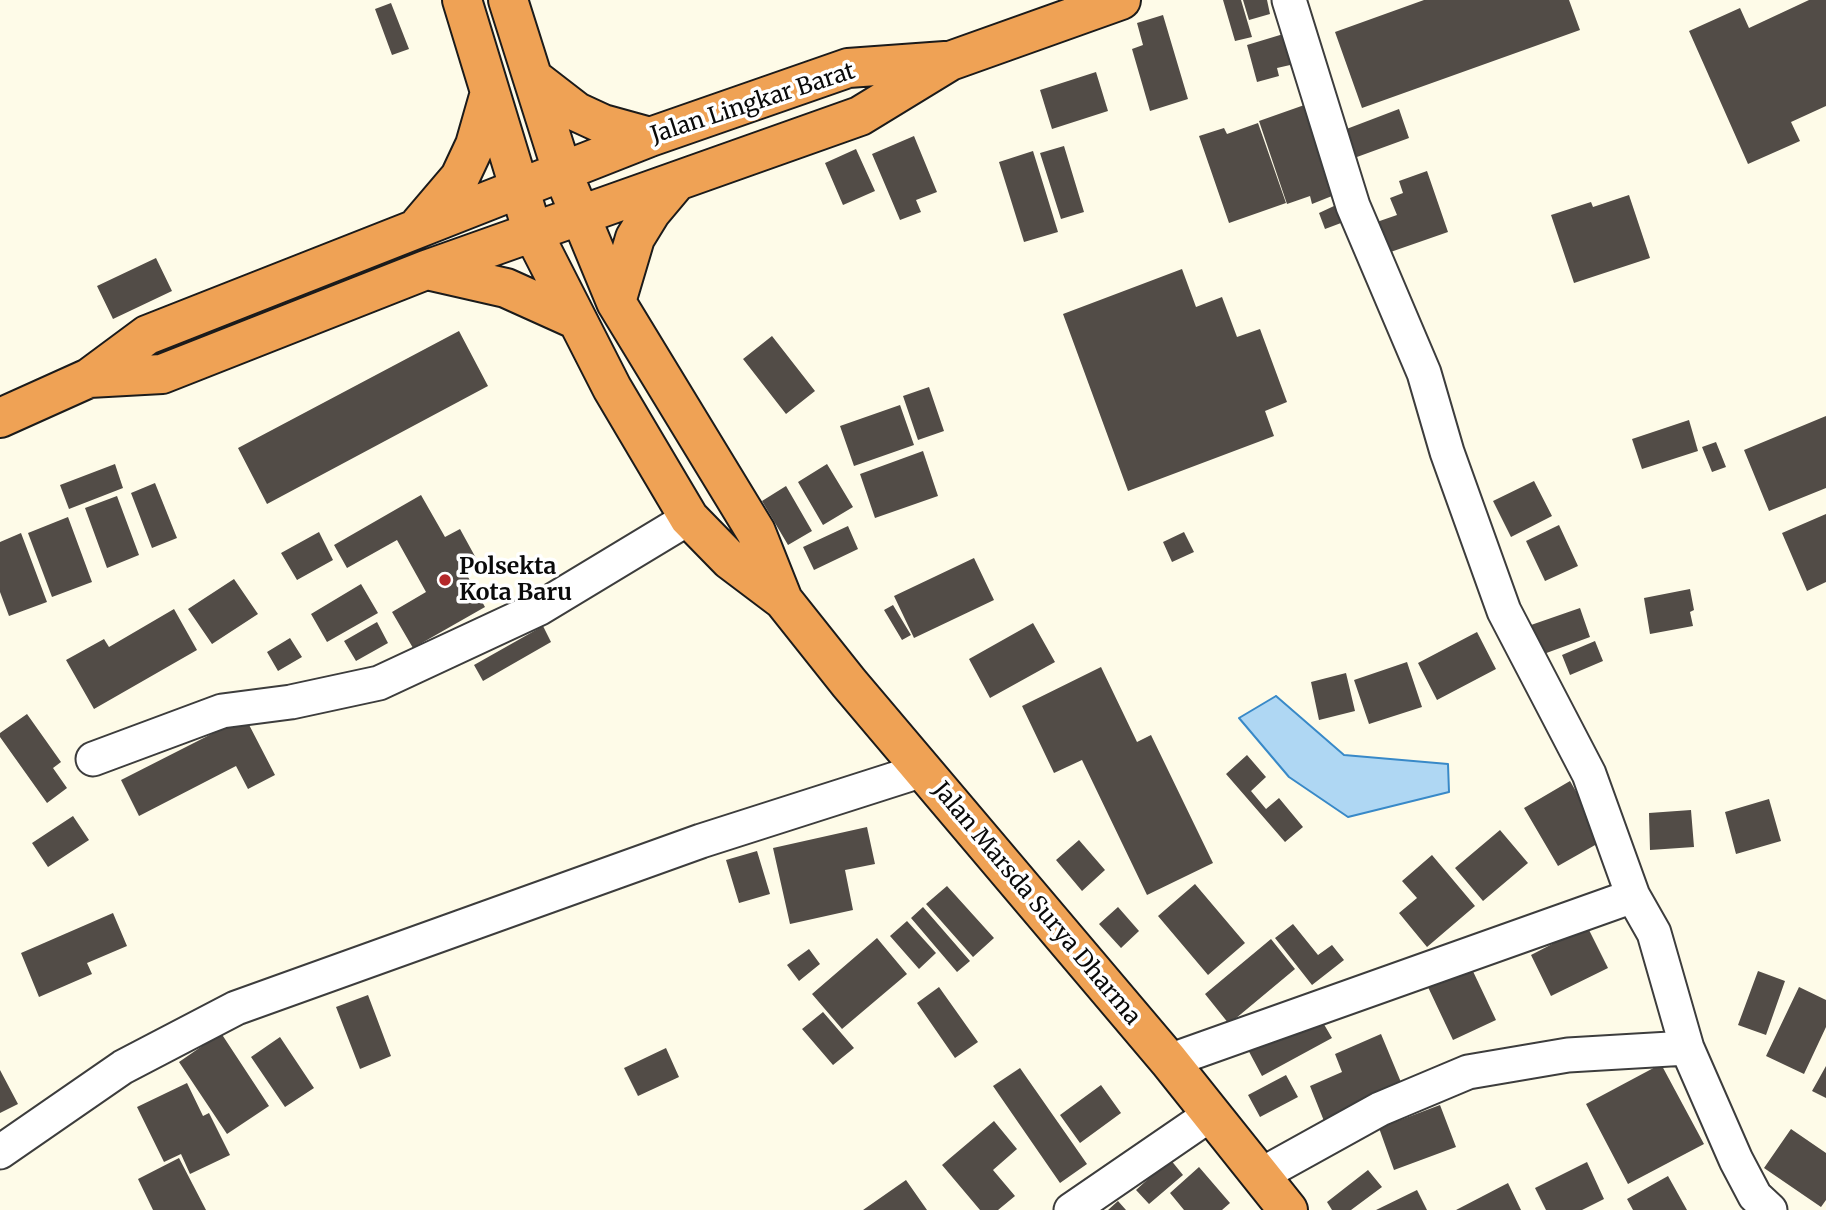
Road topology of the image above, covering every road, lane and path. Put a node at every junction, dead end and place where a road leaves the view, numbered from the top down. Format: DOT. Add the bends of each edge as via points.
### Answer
graph roads {
  1 [pos="462,0"];
  2 [pos="508,0"];
  3 [pos="1121,0"];
  4 [pos="1289,0"];
  5 [pos="950,61"];
  6 [pos="533,78"];
  7 [pos="489,96"];
  8 [pos="650,137"];
  9 [pos="563,174"];
  10 [pos="677,181"];
  11 [pos="519,189"];
  12 [pos="580,217"];
  13 [pos="415,229"];
  14 [pos="533,233"];
  15 [pos="426,270"];
  16 [pos="615,302"];
  17 [pos="577,320"];
  18 [pos="89,378"];
  19 [pos="0,418"];
  20 [pos="690,518"];
  21 [pos="783,600"];
  22 [pos="93,759"];
  23 [pos="923,770"];
  24 [pos="1633,896"];
  25 [pos="1687,1048"];
  26 [pos="1169,1060"];
  27 [pos="1211,1114"];
  28 [pos="0,1152"];
  29 [pos="1259,1175"];
  30 [pos="1071,1210"];
  31 [pos="1288,1210"];
  32 [pos="1770,1210"];
  1 -- 7 [label="highway"];
  2 -- 6 [label="highway"];
  3 -- 5 [label="highway, Jalan Lingkar Barat"];
  4 -- 24 [label="street" via="1353,206 1424,373 1504,611 1589,774"];
  5 -- 8 [label="highway, Jalan Lingkar Barat" via="848,68"];
  5 -- 10 [label="highway, Jalan Lingkar Barat" via="860,116"];
  6 -- 8 [label="highway" via="577,113"];
  6 -- 9 [label="highway"];
  7 -- 11 [label="highway"];
  7 -- 13 [label="highway" via="460,177"];
  8 -- 9 [label="highway, Jalan Lingkar Barat"];
  9 -- 11 [label="highway, Jalan Lingkar Barat"];
  9 -- 12 [label="highway"];
  10 -- 12 [label="highway, Jalan Lingkar Barat"];
  10 -- 16 [label="highway" via="635,238"];
  11 -- 13 [label="highway, Jalan Lingkar Barat"];
  11 -- 14 [label="highway"];
  12 -- 14 [label="highway, Jalan Lingkar Barat"];
  12 -- 16 [label="highway"];
  13 -- 18 [label="highway, Jalan Lingkar Barat" via="147,335"];
  14 -- 15 [label="highway, Jalan Lingkar Barat"];
  14 -- 17 [label="highway"];
  15 -- 17 [label="highway" via="506,288"];
  15 -- 18 [label="highway, Jalan Lingkar Barat" via="162,374"];
  16 -- 21 [label="highway" via="756,532"];
  17 -- 20 [label="highway"];
  18 -- 19 [label="highway"];
  20 -- 21 [label="highway" via="730,560"];
  20 -- 22 [label="street" via="540,608 379,683 222,711"];
  21 -- 23 [label="highway, Jalan Marsda Surya Dharma"];
  23 -- 26 [label="highway, Jalan Marsda Surya Dharma"];
  23 -- 28 [label="street" via="701,841 236,1008 123,1067"];
  24 -- 25 [label="street" via="1654,933"];
  24 -- 26 [label="street"];
  25 -- 29 [label="street" via="1568,1055 1468,1072 1380,1110"];
  25 -- 32 [label="street" via="1735,1160 1755,1196"];
  26 -- 27 [label="highway, Jalan Marsda Surya Dharma"];
  27 -- 29 [label="highway, Jalan Marsda Surya Dharma"];
  27 -- 30 [label="street"];
  29 -- 31 [label="highway, Jalan Marsda Surya Dharma"];
}
